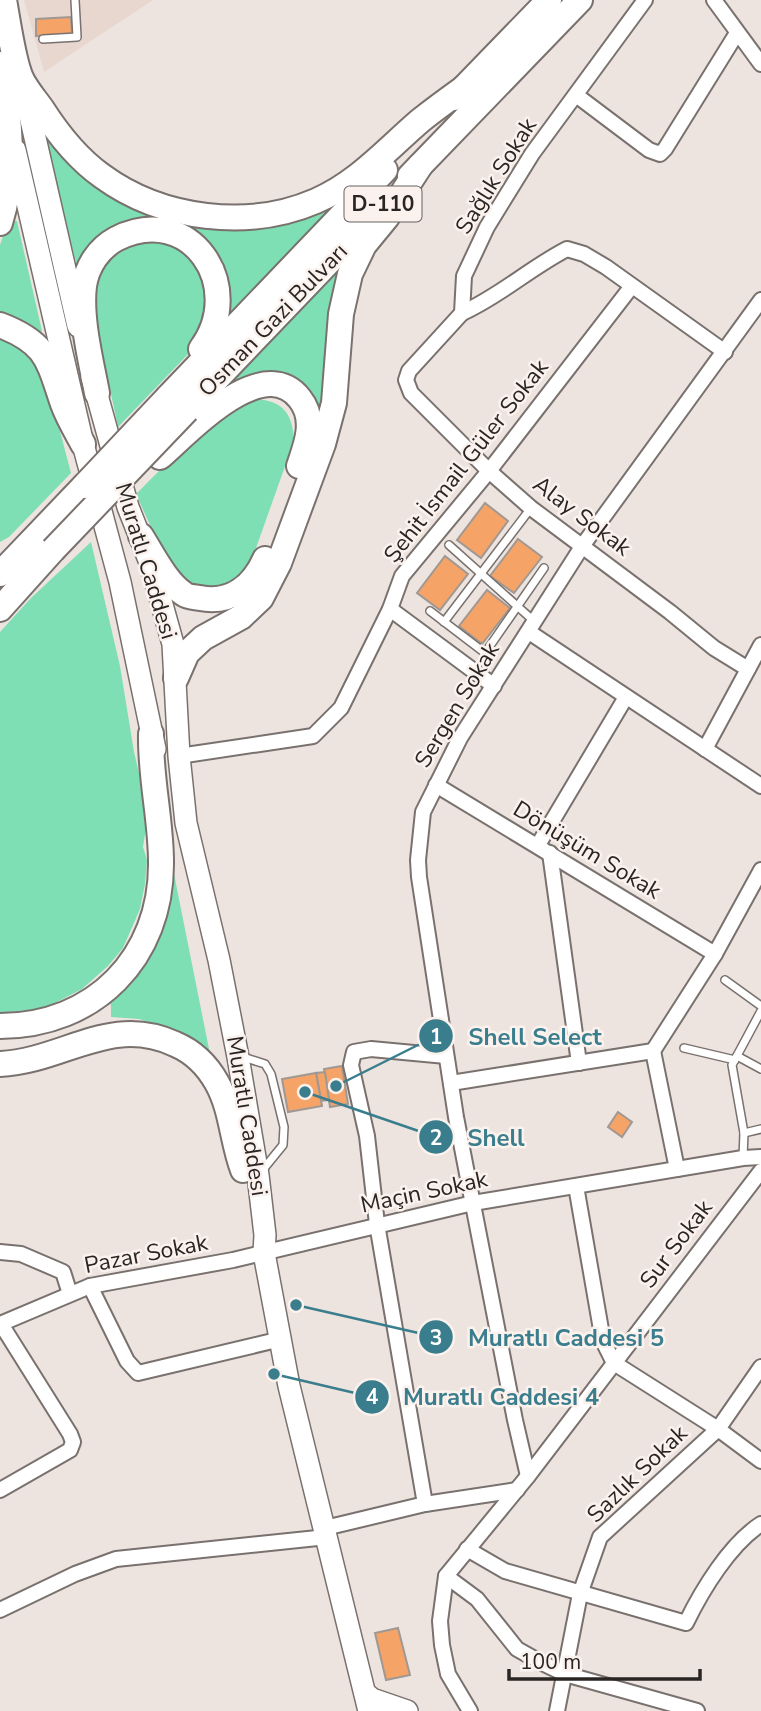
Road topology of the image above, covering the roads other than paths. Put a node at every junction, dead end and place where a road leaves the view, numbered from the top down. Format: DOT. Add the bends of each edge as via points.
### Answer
graph roads {
  1 [pos="4,0"];
  2 [pos="75,0"];
  3 [pos="549,0"];
  4 [pos="580,0"];
  5 [pos="645,0"];
  6 [pos="714,0"];
  7 [pos="737,33"];
  8 [pos="43,38"];
  9 [pos="0,64"];
  10 [pos="761,64"];
  11 [pos="21,78"];
  12 [pos="464,88"];
  13 [pos="576,95"];
  14 [pos="4,110"];
  15 [pos="420,166"];
  16 [pos="0,223"];
  17 [pos="632,286"];
  18 [pos="761,300"];
  19 [pos="462,313"];
  20 [pos="0,325"];
  21 [pos="725,352"];
  22 [pos="97,393"];
  23 [pos="178,403"];
  24 [pos="83,444"];
  25 [pos="489,471"];
  26 [pos="84,486"];
  27 [pos="531,508"];
  28 [pos="141,536"];
  29 [pos="449,545"];
  30 [pos="583,545"];
  31 [pos="0,550"];
  32 [pos="53,550"];
  33 [pos="544,568"];
  34 [pos="480,573"];
  35 [pos="0,574"];
  36 [pos="517,606"];
  37 [pos="0,609"];
  38 [pos="390,609"];
  39 [pos="430,611"];
  40 [pos="444,622"];
  41 [pos="532,627"];
  42 [pos="761,645"];
  43 [pos="748,669"];
  44 [pos="176,678"];
  45 [pos="494,686"];
  46 [pos="626,697"];
  47 [pos="151,734"];
  48 [pos="705,749"];
  49 [pos="179,756"];
  50 [pos="436,785"];
  51 [pos="761,786"];
  52 [pos="544,849"];
  53 [pos="761,870"];
  54 [pos="715,954"];
  55 [pos="725,980"];
  56 [pos="761,1006"];
  57 [pos="761,1011"];
  58 [pos="0,1026"];
  59 [pos="684,1048"];
  60 [pos="653,1051"];
  61 [pos="446,1056"];
  62 [pos="238,1057"];
  63 [pos="736,1058"];
  64 [pos="0,1063"];
  65 [pos="579,1063"];
  66 [pos="761,1069"];
  67 [pos="451,1083"];
  68 [pos="761,1129"];
  69 [pos="744,1133"];
  70 [pos="761,1157"];
  71 [pos="743,1158"];
  72 [pos="677,1169"];
  73 [pos="761,1171"];
  74 [pos="251,1172"];
  75 [pos="576,1186"];
  76 [pos="473,1203"];
  77 [pos="377,1224"];
  78 [pos="0,1252"];
  79 [pos="264,1253"];
  80 [pos="90,1286"];
  81 [pos="70,1294"];
  82 [pos="1,1324"];
  83 [pos="281,1339"];
  84 [pos="614,1363"];
  85 [pos="761,1367"];
  86 [pos="718,1429"];
  87 [pos="761,1461"];
  88 [pos="528,1476"];
  89 [pos="0,1490"];
  90 [pos="517,1490"];
  91 [pos="425,1504"];
  92 [pos="761,1524"];
  93 [pos="326,1532"];
  94 [pos="467,1549"];
  95 [pos="446,1576"];
  96 [pos="580,1594"];
  97 [pos="0,1610"];
  98 [pos="565,1674"];
  99 [pos="367,1702"];
  100 [pos="405,1711"];
  101 [pos="470,1711"];
  102 [pos="557,1711"];
  103 [pos="697,1711"];
  1 -- 11 [label="highway, Muratlı Caddesi"];
  2 -- 8 [label="lane" via="77,37"];
  3 -- 12 [label="highway, Osman Gazi Bulvarı / D-110"];
  4 -- 15 [label="highway, Osman Gazi Bulvarı / D-110"];
  5 -- 13 [label="street, Sağlık Sokak"];
  6 -- 7 [label="street"];
  7 -- 10 [label="street"];
  7 -- 13 [label="street" via="660,154"];
  9 -- 14 [label="highway, Muratlı Caddesi"];
  11 -- 12 [label="highway" via="60,135 103,177 150,202 214,217 288,211 317,201 370,169"];
  11 -- 22 [label="main road, Muratlı Caddesi"];
  12 -- 23 [label="highway, Osman Gazi Bulvarı / D-110"];
  13 -- 19 [label="street, Sağlık Sokak" via="532,153 487,227 464,276"];
  14 -- 16 [label="highway" via="8,183"];
  14 -- 24 [label="main road, Muratlı Caddesi"];
  15 -- 23 [label="highway, Osman Gazi Bulvarı / D-110"];
  15 -- 44 [label="highway" via="364,245 350,274 341,314 332,412 274,573 251,608 187,653"];
  17 -- 19 [label="street" via="584,254 567,249"];
  17 -- 21 [label="street"];
  17 -- 25 [label="street, Şehit İsmail Güler Sokak"];
  18 -- 21 [label="street, Sergen Sokak"];
  19 -- 25 [label="street, Alay Sokak" via="406,380 411,393"];
  20 -- 24 [label="highway" via="26,337 49,360 68,417"];
  21 -- 30 [label="street, Sergen Sokak"];
  22 -- 23 [label="highway" via="85,309 87,272 108,243 128,233 153,230 181,236 197,247 217,282 219,303 211,336"];
  22 -- 28 [label="main road, Muratlı Caddesi" via="128,507"];
  23 -- 26 [label="highway, Osman Gazi Bulvarı / D-110, bridge"];
  23 -- 32 [label="highway, Osman Gazi Bulvarı / D-110, bridge"];
  24 -- 47 [label="main road, Muratlı Caddesi" via="120,582"];
  25 -- 27 [label="street, Alay Sokak"];
  25 -- 38 [label="street, Şehit İsmail Güler Sokak" via="402,576"];
  26 -- 31 [label="highway"];
  26 -- 35 [label="highway, D-110"];
  27 -- 30 [label="street, Alay Sokak"];
  27 -- 34 [label="lane"];
  28 -- 32 [label="highway, bridge" via="186,595 215,600 240,592 260,571 308,436 309,416 295,392 265,383 236,394 160,457 93,522"];
  28 -- 44 [label="main road, Muratlı Caddesi" via="173,644"];
  29 -- 34 [label="lane"];
  30 -- 41 [label="street, Sergen Sokak"];
  30 -- 43 [label="street, Alay Sokak" via="714,648"];
  32 -- 37 [label="highway, D-110"];
  33 -- 36 [label="lane"];
  34 -- 36 [label="lane"];
  34 -- 40 [label="lane"];
  36 -- 40 [label="lane" via="485,653"];
  36 -- 41 [label="lane"];
  38 -- 45 [label="street"];
  38 -- 49 [label="street, Şehit İsmail Güler Sokak" via="341,708 313,736"];
  39 -- 40 [label="lane"];
  41 -- 45 [label="street, Sergen Sokak"];
  41 -- 46 [label="street"];
  42 -- 43 [label="street"];
  43 -- 48 [label="street"];
  44 -- 49 [label="main road, Muratlı Caddesi"];
  45 -- 50 [label="street, Sergen Sokak"];
  46 -- 48 [label="street"];
  46 -- 52 [label="street"];
  47 -- 58 [label="highway" via="162,865 149,930 118,981 95,1000 51,1021"];
  47 -- 74 [label="main road, Muratlı Caddesi" via="205,943"];
  48 -- 51 [label="street"];
  49 -- 62 [label="main road, Muratlı Caddesi" via="191,849"];
  50 -- 52 [label="street, Dönüşüm Sokak"];
  50 -- 61 [label="street, Sergen Sokak" via="423,812 418,860"];
  52 -- 54 [label="street, Dönüşüm Sokak"];
  52 -- 65 [label="street"];
  53 -- 54 [label="street"];
  54 -- 60 [label="street"];
  55 -- 56 [label="lane"];
  57 -- 63 [label="lane"];
  59 -- 63 [label="lane"];
  60 -- 65 [label="street"];
  60 -- 72 [label="street"];
  61 -- 67 [label="street, Sergen Sokak"];
  61 -- 77 [label="street" via="372,1049 354,1052 351,1065 367,1136"];
  62 -- 74 [label="main road, Muratlı Caddesi"];
  62 -- 74 [label="lane" via="265,1064 284,1127 282,1145"];
  63 -- 66 [label="lane"];
  63 -- 69 [label="lane" via="732,1065"];
  64 -- 74 [label="highway" via="31,1060 114,1034 164,1038 201,1060 217,1083 229,1115 234,1148"];
  65 -- 67 [label="street"];
  67 -- 76 [label="street, Sergen Sokak"];
  68 -- 69 [label="lane"];
  69 -- 71 [label="lane"];
  70 -- 71 [label="street, Maçin Sokak"];
  71 -- 72 [label="street, Maçin Sokak"];
  72 -- 75 [label="street, Maçin Sokak"];
  73 -- 84 [label="street, Sur Sokak"];
  74 -- 79 [label="main road, Muratlı Caddesi" via="257,1242"];
  75 -- 76 [label="street, Maçin Sokak"];
  75 -- 84 [label="street" via="603,1341"];
  76 -- 77 [label="street, Maçin Sokak"];
  76 -- 88 [label="street, Sergen Sokak"];
  77 -- 79 [label="street, Maçin Sokak"];
  77 -- 91 [label="street"];
  78 -- 81 [label="street" via="21,1254 63,1272"];
  79 -- 80 [label="street, Pazar Sokak"];
  79 -- 83 [label="main road, Muratlı Caddesi"];
  80 -- 81 [label="street, Pazar Sokak"];
  80 -- 83 [label="street" via="127,1361 138,1373"];
  81 -- 82 [label="street, Pazar Sokak"];
  82 -- 89 [label="street" via="73,1442 70,1450"];
  83 -- 93 [label="main road, Muratlı Caddesi"];
  84 -- 86 [label="street"];
  84 -- 88 [label="street, Sur Sokak"];
  85 -- 86 [label="street, Sazlık Sokak"];
  86 -- 87 [label="street"];
  86 -- 96 [label="street, Sazlık Sokak" via="600,1537"];
  88 -- 90 [label="street, Sur Sokak"];
  90 -- 91 [label="street"];
  90 -- 94 [label="street, Sur Sokak"];
  91 -- 93 [label="street"];
  92 -- 96 [label="street" via="702,1589 686,1623"];
  93 -- 97 [label="street" via="116,1559"];
  93 -- 99 [label="main road, Muratlı Caddesi"];
  94 -- 95 [label="street, Sur Sokak"];
  94 -- 96 [label="street" via="505,1571"];
  95 -- 98 [label="street" via="477,1599 517,1649"];
  95 -- 101 [label="street" via="442,1645 448,1674"];
  96 -- 98 [label="street, Sazlık Sokak"];
  98 -- 102 [label="street, Sazlık Sokak"];
  98 -- 103 [label="street"];
  99 -- 100 [label="main road" via="372,1699"];
}
